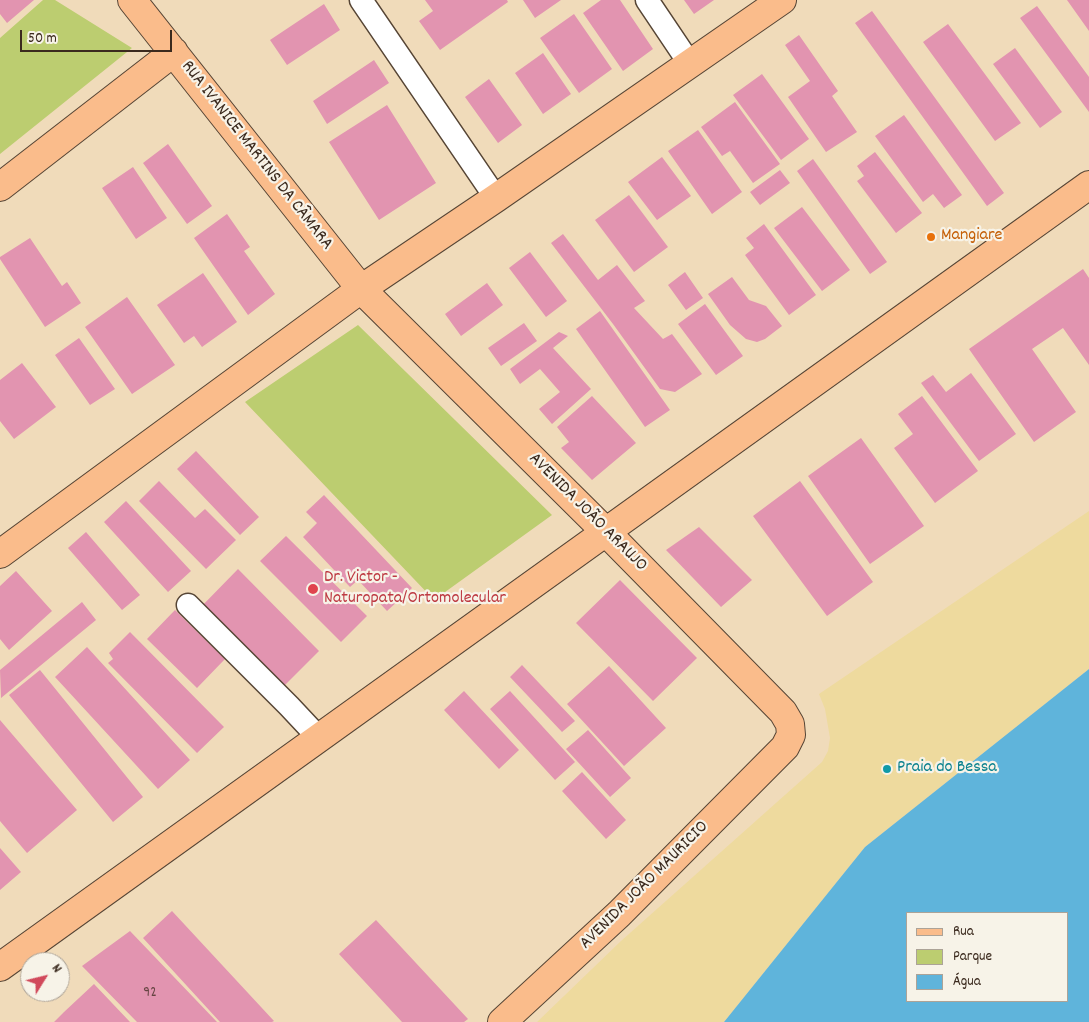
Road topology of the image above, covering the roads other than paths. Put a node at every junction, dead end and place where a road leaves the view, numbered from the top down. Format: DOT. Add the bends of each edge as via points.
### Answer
graph roads {
  1 [pos="132,0"];
  2 [pos="361,0"];
  3 [pos="646,0"];
  4 [pos="782,0"];
  5 [pos="174,52"];
  6 [pos="690,64"];
  7 [pos="1089,185"];
  8 [pos="0,187"];
  9 [pos="496,198"];
  10 [pos="361,289"];
  11 [pos="606,532"];
  12 [pos="0,554"];
  13 [pos="188,605"];
  14 [pos="319,738"];
  15 [pos="785,747"];
  16 [pos="0,967"];
  17 [pos="502,1022"];
  1 -- 5 [label="main road, RUA IVANICE MARTINS DA CÂMARA"];
  2 -- 9 [label="street"];
  3 -- 6 [label="street"];
  4 -- 6 [label="main road"];
  5 -- 8 [label="main road"];
  5 -- 10 [label="main road, RUA IVANICE MARTINS DA CÂMARA"];
  6 -- 9 [label="main road"];
  7 -- 11 [label="main road"];
  9 -- 10 [label="main road"];
  10 -- 11 [label="main road, AVENIDA JOÃO ARAUJO"];
  10 -- 12 [label="main road"];
  11 -- 14 [label="main road"];
  11 -- 15 [label="main road, AVENIDA JOÃO ARAUJO" via="783,712 792,735"];
  13 -- 14 [label="street"];
  14 -- 16 [label="main road"];
  15 -- 17 [label="main road, AVENIDA JOÃO MAURICIO" via="619,914"];
}
